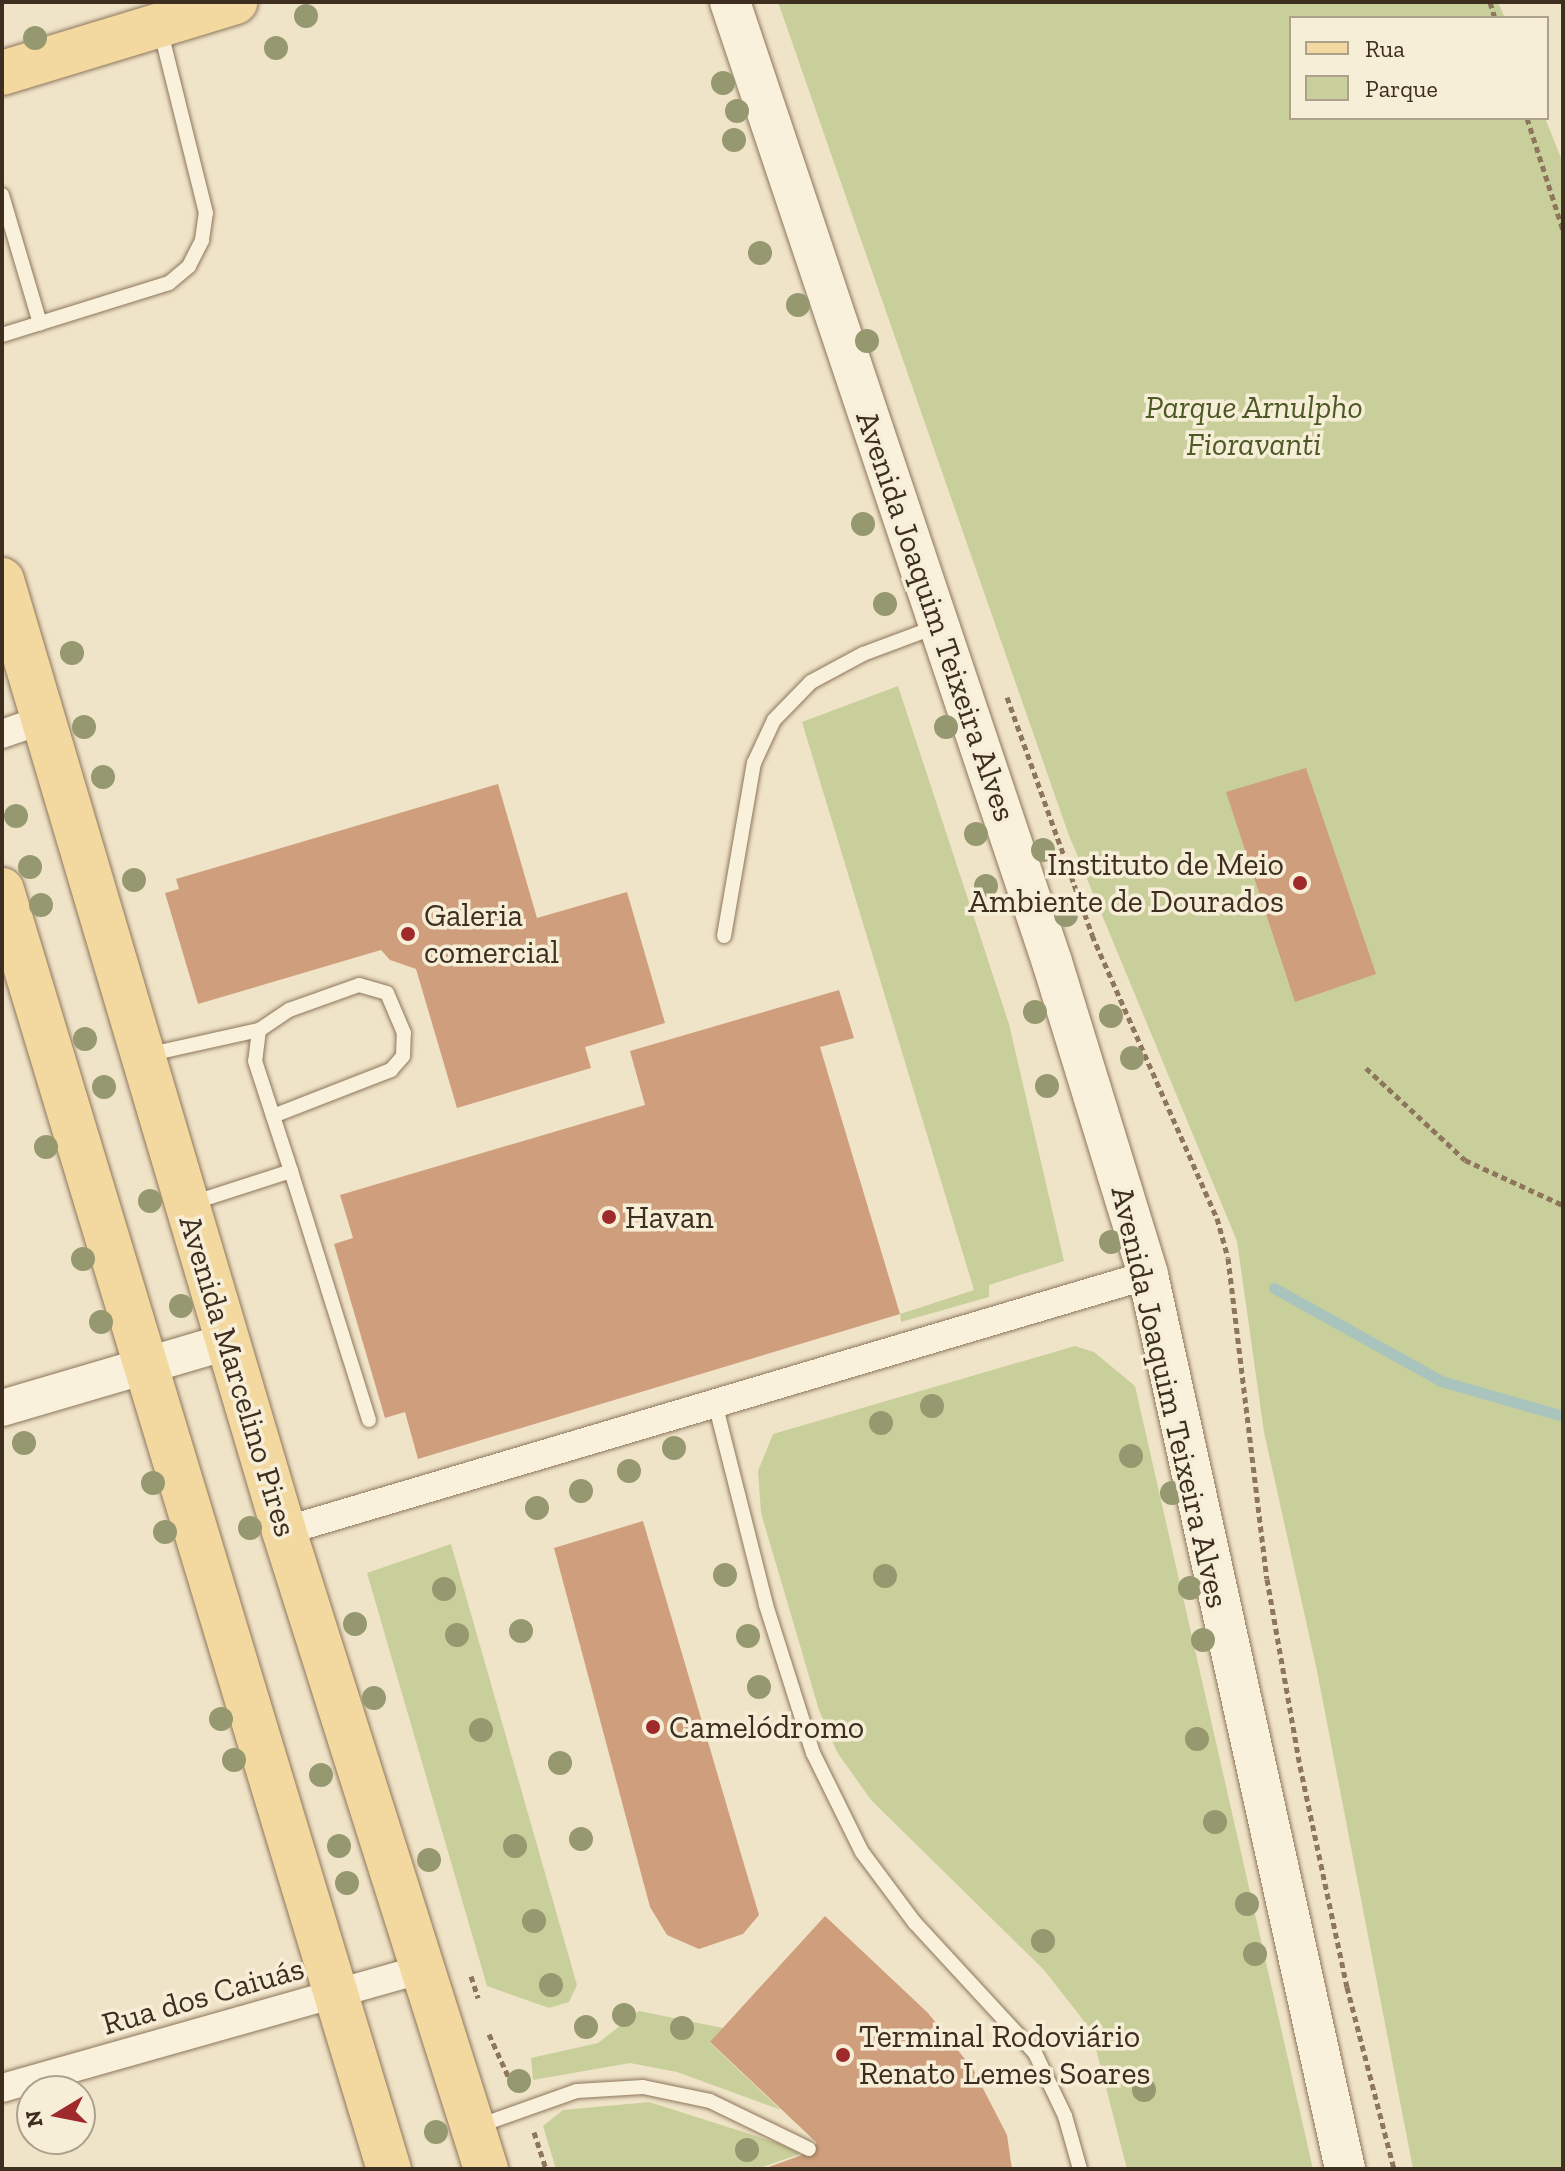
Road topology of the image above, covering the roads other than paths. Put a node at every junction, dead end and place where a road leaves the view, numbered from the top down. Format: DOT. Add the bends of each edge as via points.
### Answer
graph roads {
  1 [pos="235,2"];
  2 [pos="730,2"];
  3 [pos="159,25"];
  4 [pos="2,73"];
  5 [pos="2,195"];
  6 [pos="40,323"];
  7 [pos="2,335"];
  8 [pos="2,580"];
  9 [pos="939,625"];
  10 [pos="22,727"];
  11 [pos="2,890"];
  12 [pos="724,936"];
  13 [pos="259,1030"];
  14 [pos="143,1056"];
  15 [pos="273,1116"];
  16 [pos="291,1171"];
  17 [pos="187,1205"];
  18 [pos="1148,1275"];
  19 [pos="230,1341"];
  20 [pos="146,1366"];
  21 [pos="716,1407"];
  22 [pos="2,1408"];
  23 [pos="369,1420"];
  24 [pos="284,1531"];
  25 [pos="423,1969"];
  26 [pos="337,1994"];
  27 [pos="2,2088"];
  28 [pos="474,2127"];
  29 [pos="809,2149"];
  30 [pos="389,2169"];
  31 [pos="486,2169"];
  32 [pos="1080,2169"];
  33 [pos="1345,2169"];
  1 -- 3 [label="main road"];
  2 -- 9 [label="main road, Avenida Joaquim Teixeira Alves"];
  3 -- 4 [label="main road"];
  3 -- 6 [label="lane" via="206,213 202,240 189,266 169,283"];
  5 -- 6 [label="lane"];
  6 -- 7 [label="lane"];
  8 -- 10 [label="main road, Avenida Marcelino Pires"];
  9 -- 12 [label="lane" via="863,654 811,682 774,720 751,777"];
  9 -- 18 [label="main road, Avenida Joaquim Teixeira Alves" via="1052,962"];
  10 -- 14 [label="main road, Avenida Marcelino Pires"];
  11 -- 20 [label="main road"];
  13 -- 14 [label="lane"];
  13 -- 15 [label="lane" via="255,1061"];
  13 -- 15 [label="lane" via="289,1010 359,985 387,993 404,1033 403,1056 391,1070"];
  14 -- 17 [label="main road, Avenida Marcelino Pires"];
  15 -- 16 [label="lane"];
  16 -- 17 [label="lane"];
  16 -- 23 [label="lane"];
  17 -- 19 [label="main road, Avenida Marcelino Pires"];
  18 -- 21 [label="street"];
  18 -- 33 [label="main road, Avenida Joaquim Teixeira Alves"];
  19 -- 20 [label="street"];
  19 -- 24 [label="main road, Avenida Marcelino Pires"];
  20 -- 22 [label="street"];
  20 -- 26 [label="main road"];
  21 -- 24 [label="street"];
  21 -- 32 [label="lane" via="766,1605 813,1753 862,1852 915,1923 1035,2053 1065,2116"];
  24 -- 25 [label="main road, Avenida Marcelino Pires"];
  25 -- 26 [label="street, Rua dos Caiuás"];
  25 -- 28 [label="main road, Avenida Marcelino Pires"];
  26 -- 27 [label="street, Rua dos Caiuás"];
  26 -- 30 [label="main road"];
  28 -- 29 [label="lane" via="577,2091 643,2087 710,2101"];
  28 -- 31 [label="main road, Avenida Marcelino Pires"];
}
